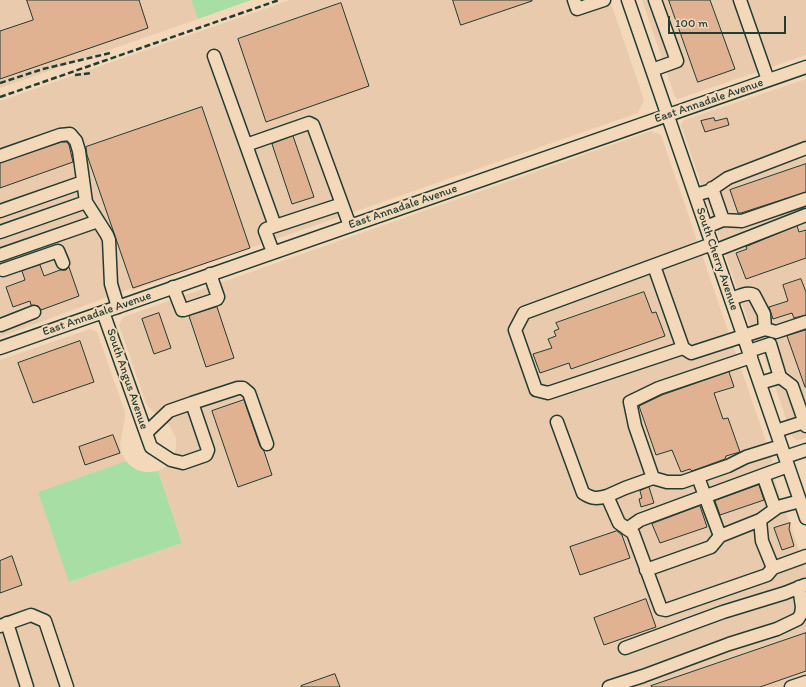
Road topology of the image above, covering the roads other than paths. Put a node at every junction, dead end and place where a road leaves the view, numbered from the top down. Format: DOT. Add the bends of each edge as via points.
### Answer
graph roads {
  1 [pos="574,0"];
  2 [pos="604,0"];
  3 [pos="655,0"];
  4 [pos="740,0"];
  5 [pos="630,1"];
  6 [pos="214,56"];
  7 [pos="806,67"];
  8 [pos="652,70"];
  9 [pos="768,80"];
  10 [pos="668,115"];
  11 [pos="246,145"];
  12 [pos="806,148"];
  13 [pos="0,156"];
  14 [pos="83,182"];
  15 [pos="712,188"];
  16 [pos="695,195"];
  17 [pos="806,199"];
  18 [pos="86,202"];
  19 [pos="342,204"];
  20 [pos="0,212"];
  21 [pos="806,215"];
  22 [pos="723,220"];
  23 [pos="98,221"];
  24 [pos="275,226"];
  25 [pos="350,226"];
  26 [pos="706,226"];
  27 [pos="0,232"];
  28 [pos="713,248"];
  29 [pos="273,252"];
  30 [pos="0,255"];
  31 [pos="63,262"];
  32 [pos="654,266"];
  33 [pos="1,270"];
  34 [pos="210,274"];
  35 [pos="173,287"];
  36 [pos="731,299"];
  37 [pos="118,307"];
  38 [pos="34,312"];
  39 [pos="103,312"];
  40 [pos="806,322"];
  41 [pos="765,328"];
  42 [pos="1,334"];
  43 [pos="744,336"];
  44 [pos="683,348"];
  45 [pos="750,354"];
  46 [pos="780,377"];
  47 [pos="760,383"];
  48 [pos="192,403"];
  49 [pos="557,422"];
  50 [pos="805,424"];
  51 [pos="776,431"];
  52 [pos="146,433"];
  53 [pos="266,444"];
  54 [pos="806,450"];
  55 [pos="785,456"];
  56 [pos="763,475"];
  57 [pos="698,477"];
  58 [pos="653,478"];
  59 [pos="801,493"];
  60 [pos="607,496"];
  61 [pos="705,496"];
  62 [pos="775,510"];
  63 [pos="806,518"];
  64 [pos="760,520"];
  65 [pos="627,529"];
  66 [pos="720,536"];
  67 [pos="806,556"];
  68 [pos="772,568"];
  69 [pos="646,570"];
  70 [pos="802,586"];
  71 [pos="3,625"];
  72 [pos="625,648"];
  73 [pos="806,682"];
  74 [pos="27,687"];
  75 [pos="68,687"];
  76 [pos="609,687"];
  77 [pos="791,687"];
  1 -- 2 [label="street" via="577,10"];
  3 -- 8 [label="street" via="676,61"];
  4 -- 9 [label="street"];
  5 -- 8 [label="street, South Cherry Avenue"];
  6 -- 11 [label="street"];
  7 -- 9 [label="street, East Annadale Avenue"];
  8 -- 10 [label="street, South Cherry Avenue"];
  9 -- 10 [label="street, East Annadale Avenue"];
  10 -- 16 [label="street, South Cherry Avenue"];
  10 -- 25 [label="street, East Annadale Avenue"];
  11 -- 19 [label="street" via="312,123"];
  11 -- 24 [label="street"];
  12 -- 15 [label="street" via="728,178"];
  13 -- 14 [label="street" via="60,135 70,134 76,141 79,151"];
  14 -- 18 [label="street"];
  14 -- 20 [label="street"];
  15 -- 16 [label="street" via="710,191"];
  15 -- 22 [label="street"];
  16 -- 26 [label="street, South Cherry Avenue"];
  17 -- 22 [label="street" via="742,221"];
  18 -- 23 [label="street"];
  18 -- 27 [label="street"];
  19 -- 24 [label="street"];
  19 -- 25 [label="street"];
  21 -- 28 [label="street"];
  22 -- 26 [label="street"];
  23 -- 30 [label="street"];
  23 -- 37 [label="street" via="109,240 111,284"];
  24 -- 29 [label="street" via="265,230"];
  25 -- 29 [label="street, East Annadale Avenue"];
  26 -- 28 [label="street, South Cherry Avenue"];
  28 -- 32 [label="street"];
  28 -- 36 [label="street, South Cherry Avenue"];
  29 -- 34 [label="street, East Annadale Avenue"];
  31 -- 33 [label="street" via="58,251"];
  32 -- 44 [label="street"];
  32 -- 44 [label="street" via="524,313 515,330 536,390 548,393"];
  34 -- 35 [label="street, East Annadale Avenue"];
  34 -- 35 [label="street" via="217,299 182,310"];
  35 -- 37 [label="street, East Annadale Avenue"];
  36 -- 41 [label="street" via="754,295 764,314"];
  36 -- 43 [label="street, South Cherry Avenue"];
  37 -- 39 [label="street, East Annadale Avenue"];
  38 -- 42 [label="street"];
  39 -- 42 [label="street, East Annadale Avenue"];
  39 -- 52 [label="street, South Angus Avenue"];
  40 -- 41 [label="street" via="776,332"];
  41 -- 43 [label="street"];
  43 -- 44 [label="street" via="691,353"];
  43 -- 45 [label="street, South Cherry Avenue"];
  45 -- 46 [label="street" via="770,344"];
  45 -- 47 [label="street, South Cherry Avenue"];
  45 -- 58 [label="street" via="630,402 635,426"];
  46 -- 47 [label="street"];
  46 -- 50 [label="street" via="792,386"];
  47 -- 51 [label="street, South Cherry Avenue"];
  48 -- 52 [label="street" via="169,411"];
  48 -- 52 [label="street, South Angus Avenue" via="208,450 206,455 183,463 171,460 151,447"];
  48 -- 53 [label="street" via="242,388 249,393"];
  49 -- 60 [label="street" via="583,494 597,499"];
  50 -- 51 [label="street"];
  51 -- 55 [label="street, South Cherry Avenue"];
  54 -- 55 [label="street"];
  55 -- 56 [label="street"];
  55 -- 57 [label="street" via="746,457"];
  55 -- 59 [label="street, South Cherry Avenue"];
  56 -- 61 [label="street"];
  56 -- 62 [label="street"];
  57 -- 58 [label="street" via="682,482 667,482"];
  57 -- 61 [label="street"];
  58 -- 60 [label="street"];
  59 -- 62 [label="street"];
  59 -- 63 [label="street, South Cherry Avenue"];
  60 -- 65 [label="street" via="619,523"];
  61 -- 65 [label="street" via="640,520"];
  61 -- 66 [label="street"];
  62 -- 64 [label="street"];
  64 -- 66 [label="street"];
  64 -- 68 [label="street" via="762,541"];
  65 -- 69 [label="street" via="632,533"];
  66 -- 69 [label="street" via="711,547"];
  67 -- 68 [label="street"];
  68 -- 69 [label="street" via="767,575 666,610 661,609"];
  70 -- 72 [label="street"];
  70 -- 76 [label="street" via="802,607 798,619 778,629"];
  71 -- 74 [label="street"];
  71 -- 75 [label="street" via="30,615 45,621"];
  73 -- 77 [label="street"];
}
